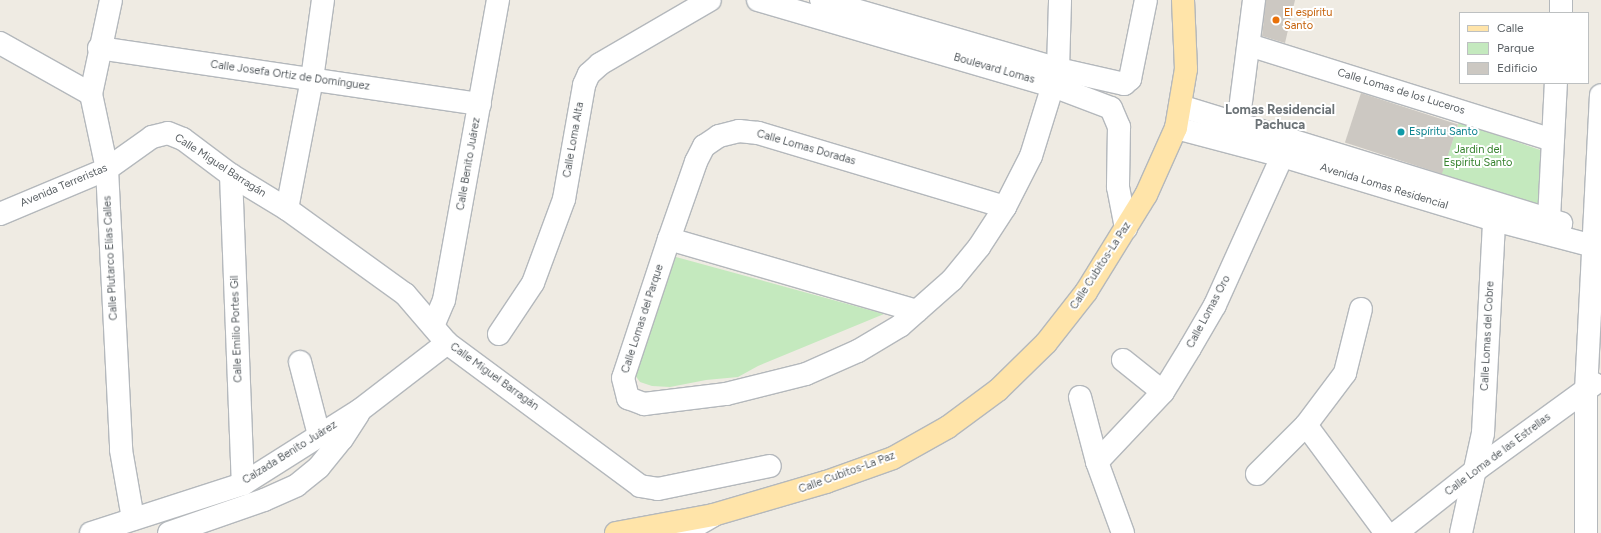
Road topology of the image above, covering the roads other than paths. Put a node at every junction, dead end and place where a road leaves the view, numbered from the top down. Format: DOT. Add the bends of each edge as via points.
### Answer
graph roads {
  1 [pos="111,0"];
  2 [pos="323,0"];
  3 [pos="498,0"];
  4 [pos="710,0"];
  5 [pos="758,0"];
  6 [pos="821,0"];
  7 [pos="1060,0"];
  8 [pos="1146,0"];
  9 [pos="1183,0"];
  10 [pos="1254,0"];
  11 [pos="1561,0"];
  12 [pos="1561,12"];
  13 [pos="0,43"];
  14 [pos="1249,45"];
  15 [pos="100,48"];
  16 [pos="1055,78"];
  17 [pos="312,79"];
  18 [pos="1556,84"];
  19 [pos="91,94"];
  20 [pos="1601,96"];
  21 [pos="480,104"];
  22 [pos="1180,106"];
  23 [pos="1238,125"];
  24 [pos="1176,128"];
  25 [pos="168,133"];
  26 [pos="1553,140"];
  27 [pos="1285,149"];
  28 [pos="107,169"];
  29 [pos="231,175"];
  30 [pos="1005,207"];
  31 [pos="287,209"];
  32 [pos="1494,212"];
  33 [pos="0,214"];
  34 [pos="1549,220"];
  35 [pos="1126,228"];
  36 [pos="669,239"];
  37 [pos="1593,239"];
  38 [pos="1361,309"];
  39 [pos="917,311"];
  40 [pos="433,326"];
  41 [pos="499,334"];
  42 [pos="447,343"];
  43 [pos="1123,360"];
  44 [pos="300,362"];
  45 [pos="1593,385"];
  46 [pos="1163,392"];
  47 [pos="1080,397"];
  48 [pos="360,410"];
  49 [pos="1306,425"];
  50 [pos="319,435"];
  51 [pos="1097,462"];
  52 [pos="770,466"];
  53 [pos="1477,469"];
  54 [pos="1258,474"];
  55 [pos="243,484"];
  56 [pos="713,515"];
  57 [pos="133,519"];
  58 [pos="90,533"];
  59 [pos="169,533"];
  60 [pos="616,533"];
  61 [pos="683,533"];
  62 [pos="1123,533"];
  63 [pos="1386,533"];
  64 [pos="1396,533"];
  65 [pos="1461,533"];
  66 [pos="1586,533"];
  1 -- 15 [label="street, Calle Plutarco Elías Calles"];
  2 -- 17 [label="street"];
  3 -- 21 [label="street, Calle Benito Juárez"];
  4 -- 41 [label="street, Calle Loma Alta" via="600,64 589,74 584,84 564,199 533,283"];
  5 -- 16 [label="street, Boulevard Lomas"];
  6 -- 16 [label="street, Boulevard Lomas"];
  7 -- 16 [label="street, Calle Lomas del Parque"];
  8 -- 16 [label="street, Boulevard Lomas" via="1130,79 1124,84"];
  9 -- 22 [label="main road, Calle Cubitos-La Paz" via="1186,70"];
  10 -- 14 [label="street"];
  11 -- 12 [label="street"];
  13 -- 19 [label="street"];
  14 -- 23 [label="street"];
  14 -- 26 [label="street, Calle Lomas de los Luceros"];
  15 -- 17 [label="street, Calle Josefa Ortiz de Domínguez"];
  15 -- 19 [label="street, Calle Plutarco Elías Calles"];
  16 -- 30 [label="street, Calle Lomas del Parque" via="1031,156"];
  16 -- 35 [label="street, Boulevard Lomas" via="1111,108 1117,116 1118,187"];
  17 -- 21 [label="street, Calle Josefa Ortiz de Domínguez"];
  17 -- 31 [label="street"];
  18 -- 26 [label="street"];
  19 -- 28 [label="street, Calle Plutarco Elías Calles"];
  20 -- 37 [label="street"];
  21 -- 40 [label="street, Calle Benito Juárez" via="444,300"];
  22 -- 23 [label="street, Avenida Lomas Residencial"];
  22 -- 24 [label="main road, Calle Cubitos-La Paz"];
  23 -- 27 [label="street, Avenida Lomas Residencial"];
  24 -- 27 [label="street, Avenida Lomas Residencial"];
  24 -- 35 [label="main road, Calle Cubitos-La Paz" via="1146,195"];
  25 -- 28 [label="street, Avenida Terreristas" via="152,137"];
  25 -- 29 [label="street, Calle Miguel Barragán" via="183,139"];
  26 -- 34 [label="street"];
  27 -- 32 [label="street, Avenida Lomas Residencial"];
  27 -- 46 [label="street, Calle Lomas Oro" via="1215,305"];
  28 -- 33 [label="street, Avenida Terreristas"];
  28 -- 57 [label="street, Calle Plutarco Elías Calles" via="121,450"];
  29 -- 31 [label="street, Calle Miguel Barragán"];
  29 -- 55 [label="street, Calle Emilio Portes Gil"];
  30 -- 36 [label="street, Calle Lomas Doradas" via="758,133 738,131 719,136 704,146"];
  30 -- 39 [label="street, Calle Lomas del Parque" via="979,247 952,280"];
  31 -- 40 [label="street, Calle Miguel Barragán" via="405,294"];
  32 -- 34 [label="street, Avenida Lomas Residencial"];
  32 -- 37 [label="street, Avenida Lomas Residencial"];
  32 -- 53 [label="street, Calle Lomas del Cobre" via="1483,433"];
  34 -- 37 [label="street, Avenida Lomas Residencial"];
  35 -- 56 [label="main road, Calle Cubitos-La Paz" via="1086,292 1046,343 998,390 948,427 893,458 826,482"];
  36 -- 39 [label="street"];
  36 -- 39 [label="street, Calle Lomas del Parque" via="623,378 628,398 644,404 726,394 806,374 858,351 900,326"];
  37 -- 45 [label="street"];
  38 -- 49 [label="street" via="1345,373"];
  40 -- 42 [label="street, Calle Miguel Barragán"];
  42 -- 48 [label="street, Calzada Benito Juárez"];
  42 -- 52 [label="street, Calle Miguel Barragán" via="640,486 658,488"];
  43 -- 46 [label="street"];
  44 -- 50 [label="street"];
  45 -- 53 [label="street, Calle Loma de las Estrellas"];
  45 -- 66 [label="street"];
  46 -- 51 [label="street, Calle Lomas Oro"];
  47 -- 51 [label="street"];
  48 -- 50 [label="street, Calzada Benito Juárez"];
  48 -- 59 [label="street" via="342,439 319,467 297,485 264,500"];
  49 -- 54 [label="street"];
  49 -- 63 [label="street"];
  50 -- 55 [label="street, Calzada Benito Juárez"];
  51 -- 62 [label="street"];
  53 -- 64 [label="street, Calle Loma de las Estrellas"];
  53 -- 65 [label="street, Calle Lomas del Cobre"];
  55 -- 57 [label="street, Calzada Benito Juárez"];
  56 -- 60 [label="main road, Calle Cubitos-La Paz"];
  56 -- 61 [label="street"];
  57 -- 58 [label="street, Calzada Benito Juárez"];
}
